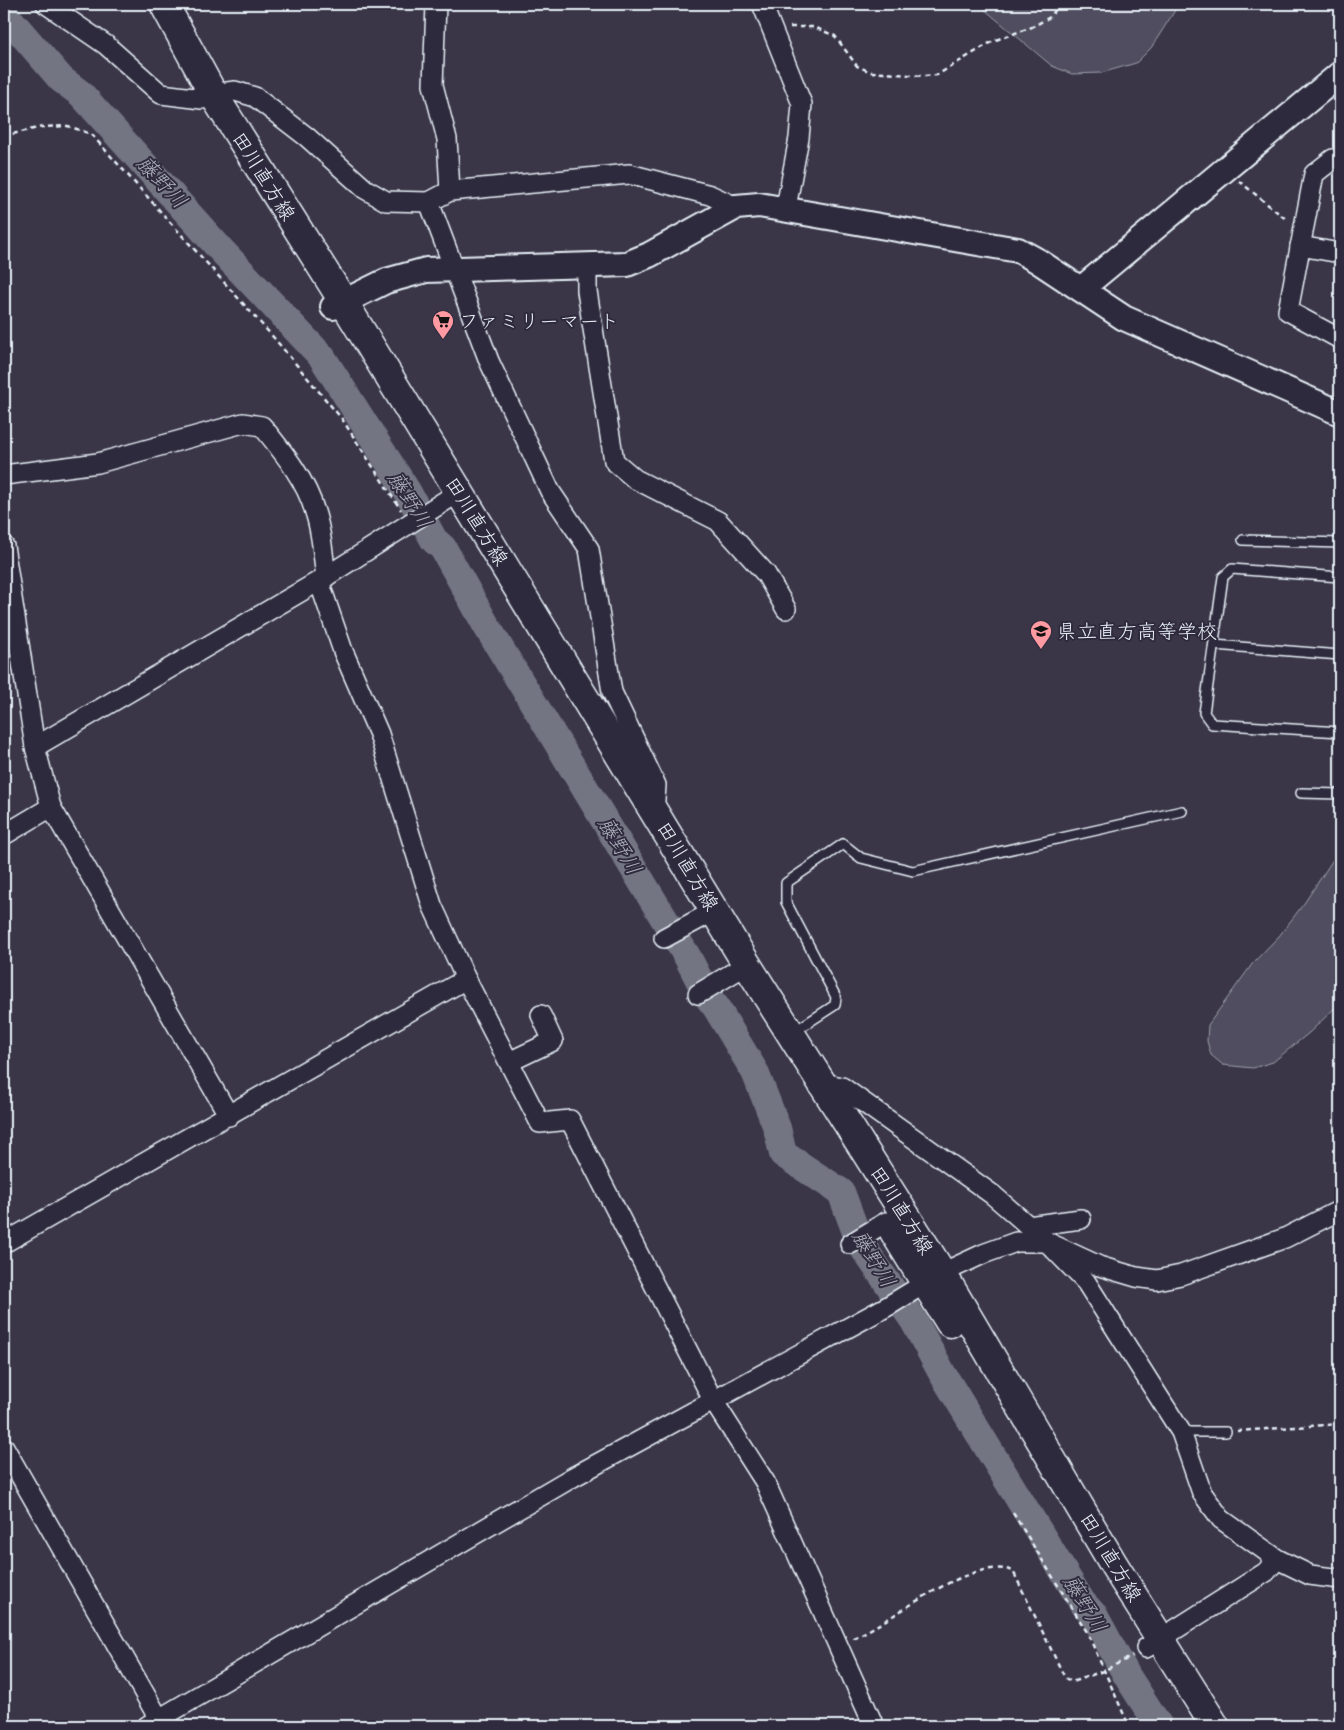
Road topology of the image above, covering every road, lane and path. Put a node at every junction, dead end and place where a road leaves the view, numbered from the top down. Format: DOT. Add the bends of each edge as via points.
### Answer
graph roads {
  1 [pos="46,4"];
  2 [pos="151,4"];
  3 [pos="164,4"];
  4 [pos="436,4"];
  5 [pos="762,4"];
  6 [pos="1060,4"];
  7 [pos="774,29"];
  8 [pos="1340,74"];
  9 [pos="207,97"];
  10 [pos="4,136"];
  11 [pos="1340,160"];
  12 [pos="1225,169"];
  13 [pos="450,191"];
  14 [pos="788,197"];
  15 [pos="429,202"];
  16 [pos="736,207"];
  17 [pos="1302,238"];
  18 [pos="1340,253"];
  19 [pos="587,265"];
  20 [pos="452,268"];
  21 [pos="1081,289"];
  22 [pos="338,304"];
  23 [pos="1340,339"];
  24 [pos="1340,413"];
  25 [pos="4,475"];
  26 [pos="452,496"];
  27 [pos="409,523"];
  28 [pos="1243,540"];
  29 [pos="1340,543"];
  30 [pos="4,546"];
  31 [pos="1340,577"];
  32 [pos="323,579"];
  33 [pos="786,609"];
  34 [pos="1214,645"];
  35 [pos="1340,655"];
  36 [pos="1340,732"];
  37 [pos="35,747"];
  38 [pos="1301,793"];
  39 [pos="1340,794"];
  40 [pos="52,808"];
  41 [pos="1182,811"];
  42 [pos="650,817"];
  43 [pos="4,835"];
  44 [pos="702,918"];
  45 [pos="664,938"];
  46 [pos="735,972"];
  47 [pos="466,979"];
  48 [pos="698,994"];
  49 [pos="541,1015"];
  50 [pos="786,1038"];
  51 [pos="509,1062"];
  52 [pos="823,1084"];
  53 [pos="229,1116"];
  54 [pos="1340,1210"];
  55 [pos="1081,1219"];
  56 [pos="887,1222"];
  57 [pos="1028,1226"];
  58 [pos="1047,1242"];
  59 [pos="4,1243"];
  60 [pos="850,1244"];
  61 [pos="929,1282"];
  62 [pos="714,1402"];
  63 [pos="1340,1424"];
  64 [pos="1181,1432"];
  65 [pos="1226,1432"];
  66 [pos="4,1447"];
  67 [pos="1013,1513"];
  68 [pos="1277,1559"];
  69 [pos="1340,1579"];
  70 [pos="838,1646"];
  71 [pos="1148,1646"];
  72 [pos="1103,1671"];
  73 [pos="156,1724"];
  74 [pos="874,1726"];
  75 [pos="1129,1726"];
  76 [pos="1194,1726"];
  77 [pos="1215,1726"];
  1 -- 9 [label="street" via="106,45 162,94"];
  2 -- 9 [label="main road, 田川直方線"];
  3 -- 9 [label="main road, 田川直方線"];
  4 -- 13 [label="street" via="433,86 447,139"];
  5 -- 7 [label="street"];
  6 -- 7 [label="path" via="1050,17 993,41 937,75 892,76 871,72 857,66 835,36 814,27"];
  7 -- 14 [label="street" via="802,104"];
  8 -- 12 [label="street"];
  9 -- 15 [label="street" via="235,91 255,97 365,188 386,200"];
  9 -- 22 [label="main road, 田川直方線"];
  10 -- 27 [label="path" via="42,127 68,126 91,134 274,338 342,419"];
  11 -- 17 [label="street" via="1333,159 1314,174"];
  12 -- 17 [label="path" via="1286,219"];
  12 -- 21 [label="street"];
  13 -- 15 [label="street"];
  13 -- 16 [label="street" via="629,174 710,196"];
  15 -- 20 [label="street"];
  16 -- 19 [label="street" via="627,264"];
  16 -- 21 [label="street" via="788,208 1018,250"];
  17 -- 18 [label="street"];
  17 -- 23 [label="street" via="1288,311"];
  19 -- 20 [label="street"];
  19 -- 33 [label="street" via="587,291 614,462 635,479 718,521 766,574"];
  20 -- 22 [label="street" via="426,270 386,281"];
  20 -- 42 [label="street" via="489,361 550,491 589,549 612,692 656,785"];
  21 -- 24 [label="street" via="1124,318"];
  22 -- 26 [label="main road, 田川直方線"];
  25 -- 32 [label="street" via="98,463 243,423 262,426 308,492 316,513"];
  26 -- 27 [label="street"];
  26 -- 42 [label="main road, 田川直方線"];
  27 -- 32 [label="street"];
  28 -- 29 [label="lane"];
  30 -- 37 [label="street"];
  31 -- 34 [label="lane" via="1232,569 1223,577"];
  32 -- 37 [label="street"];
  32 -- 47 [label="street" via="343,651 379,734 432,906"];
  34 -- 35 [label="lane"];
  34 -- 36 [label="lane" via="1204,713 1212,724"];
  37 -- 40 [label="street"];
  38 -- 39 [label="lane"];
  40 -- 43 [label="street"];
  40 -- 53 [label="street"];
  41 -- 50 [label="lane" via="913,871 861,858 843,844 786,883 786,902 836,996 835,1005"];
  42 -- 44 [label="main road, 田川直方線"];
  42 -- 50 [label="main road, 田川直方線" via="746,963"];
  44 -- 45 [label="street"];
  44 -- 46 [label="main road, 田川直方線"];
  46 -- 48 [label="street"];
  46 -- 50 [label="main road, 田川直方線"];
  47 -- 51 [label="street"];
  47 -- 53 [label="street"];
  49 -- 51 [label="street" via="553,1041"];
  50 -- 52 [label="main road, 田川直方線"];
  50 -- 56 [label="main road, 田川直方線"];
  51 -- 62 [label="street" via="540,1123 570,1120"];
  52 -- 57 [label="street" via="842,1087 993,1195"];
  52 -- 61 [label="main road, 田川直方線"];
  53 -- 59 [label="street"];
  54 -- 58 [label="street" via="1285,1238 1156,1280 1099,1266"];
  55 -- 57 [label="street"];
  56 -- 60 [label="street"];
  56 -- 61 [label="main road, 田川直方線"];
  57 -- 58 [label="street"];
  58 -- 61 [label="street" via="1016,1242 983,1254"];
  58 -- 64 [label="street" via="1086,1282"];
  61 -- 62 [label="street"];
  61 -- 71 [label="main road, 田川直方線" via="1114,1565"];
  62 -- 70 [label="street" via="765,1482"];
  62 -- 73 [label="street" via="573,1477"];
  63 -- 65 [label="path"];
  64 -- 65 [label="lane"];
  64 -- 68 [label="street" via="1202,1493 1221,1518"];
  66 -- 73 [label="street"];
  67 -- 72 [label="path" via="1087,1632"];
  68 -- 69 [label="street" via="1310,1575"];
  68 -- 71 [label="street" via="1266,1572"];
  70 -- 72 [label="path" via="873,1630 943,1584 1002,1567 1013,1571 1065,1678 1072,1682"];
  70 -- 74 [label="street"];
  71 -- 72 [label="path"];
  71 -- 76 [label="main road, 田川直方線"];
  71 -- 77 [label="main road, 田川直方線"];
  72 -- 75 [label="path"];
}
